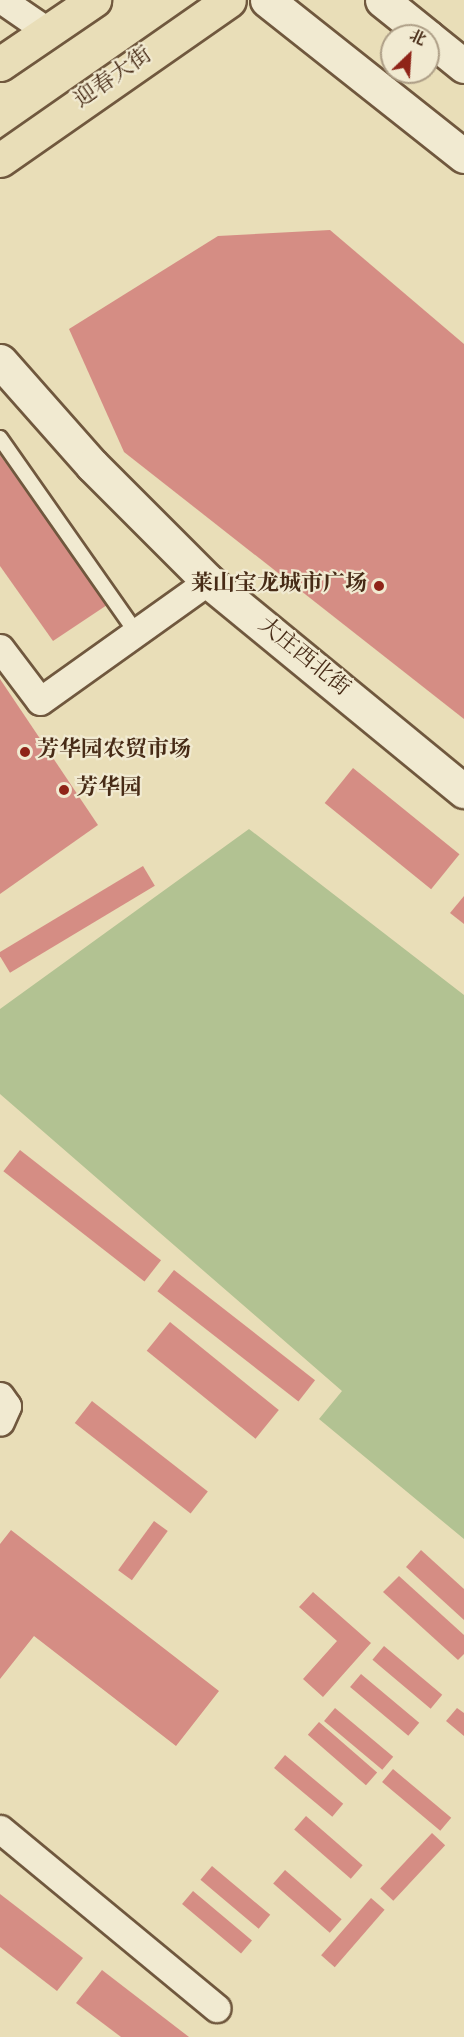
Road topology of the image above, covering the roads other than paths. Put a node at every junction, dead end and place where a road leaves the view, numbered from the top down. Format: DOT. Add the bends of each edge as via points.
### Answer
graph roads {
  1 [pos="2,0"];
  2 [pos="94,0"];
  3 [pos="229,0"];
  4 [pos="267,0"];
  5 [pos="382,0"];
  6 [pos="412,24"];
  7 [pos="47,31"];
  8 [pos="440,47"];
  9 [pos="0,64"];
  10 [pos="464,66"];
  11 [pos="30,138"];
  12 [pos="464,156"];
  13 [pos="0,160"];
  14 [pos="0,179"];
  15 [pos="0,361"];
  16 [pos="0,438"];
  17 [pos="208,580"];
  18 [pos="136,632"];
  19 [pos="0,648"];
  20 [pos="464,791"];
  21 [pos="0,1396"];
  22 [pos="0,1422"];
  23 [pos="0,1829"];
  24 [pos="216,2008"];
  1 -- 7 [label="street"];
  2 -- 7 [label="main road"];
  3 -- 11 [label="main road, 迎春大街"];
  4 -- 12 [label="street"];
  5 -- 6 [label="street"];
  7 -- 9 [label="main road"];
  8 -- 10 [label="street"];
  11 -- 13 [label="main road, 迎春大街"];
  11 -- 14 [label="street"];
  15 -- 17 [label="street, 大庄西北街" via="92,465"];
  16 -- 18 [label="lane"];
  17 -- 18 [label="street"];
  17 -- 20 [label="street, 大庄西北街"];
  18 -- 19 [label="street" via="40,701"];
  21 -- 22 [label="street" via="7,1406"];
  23 -- 24 [label="street"];
}
